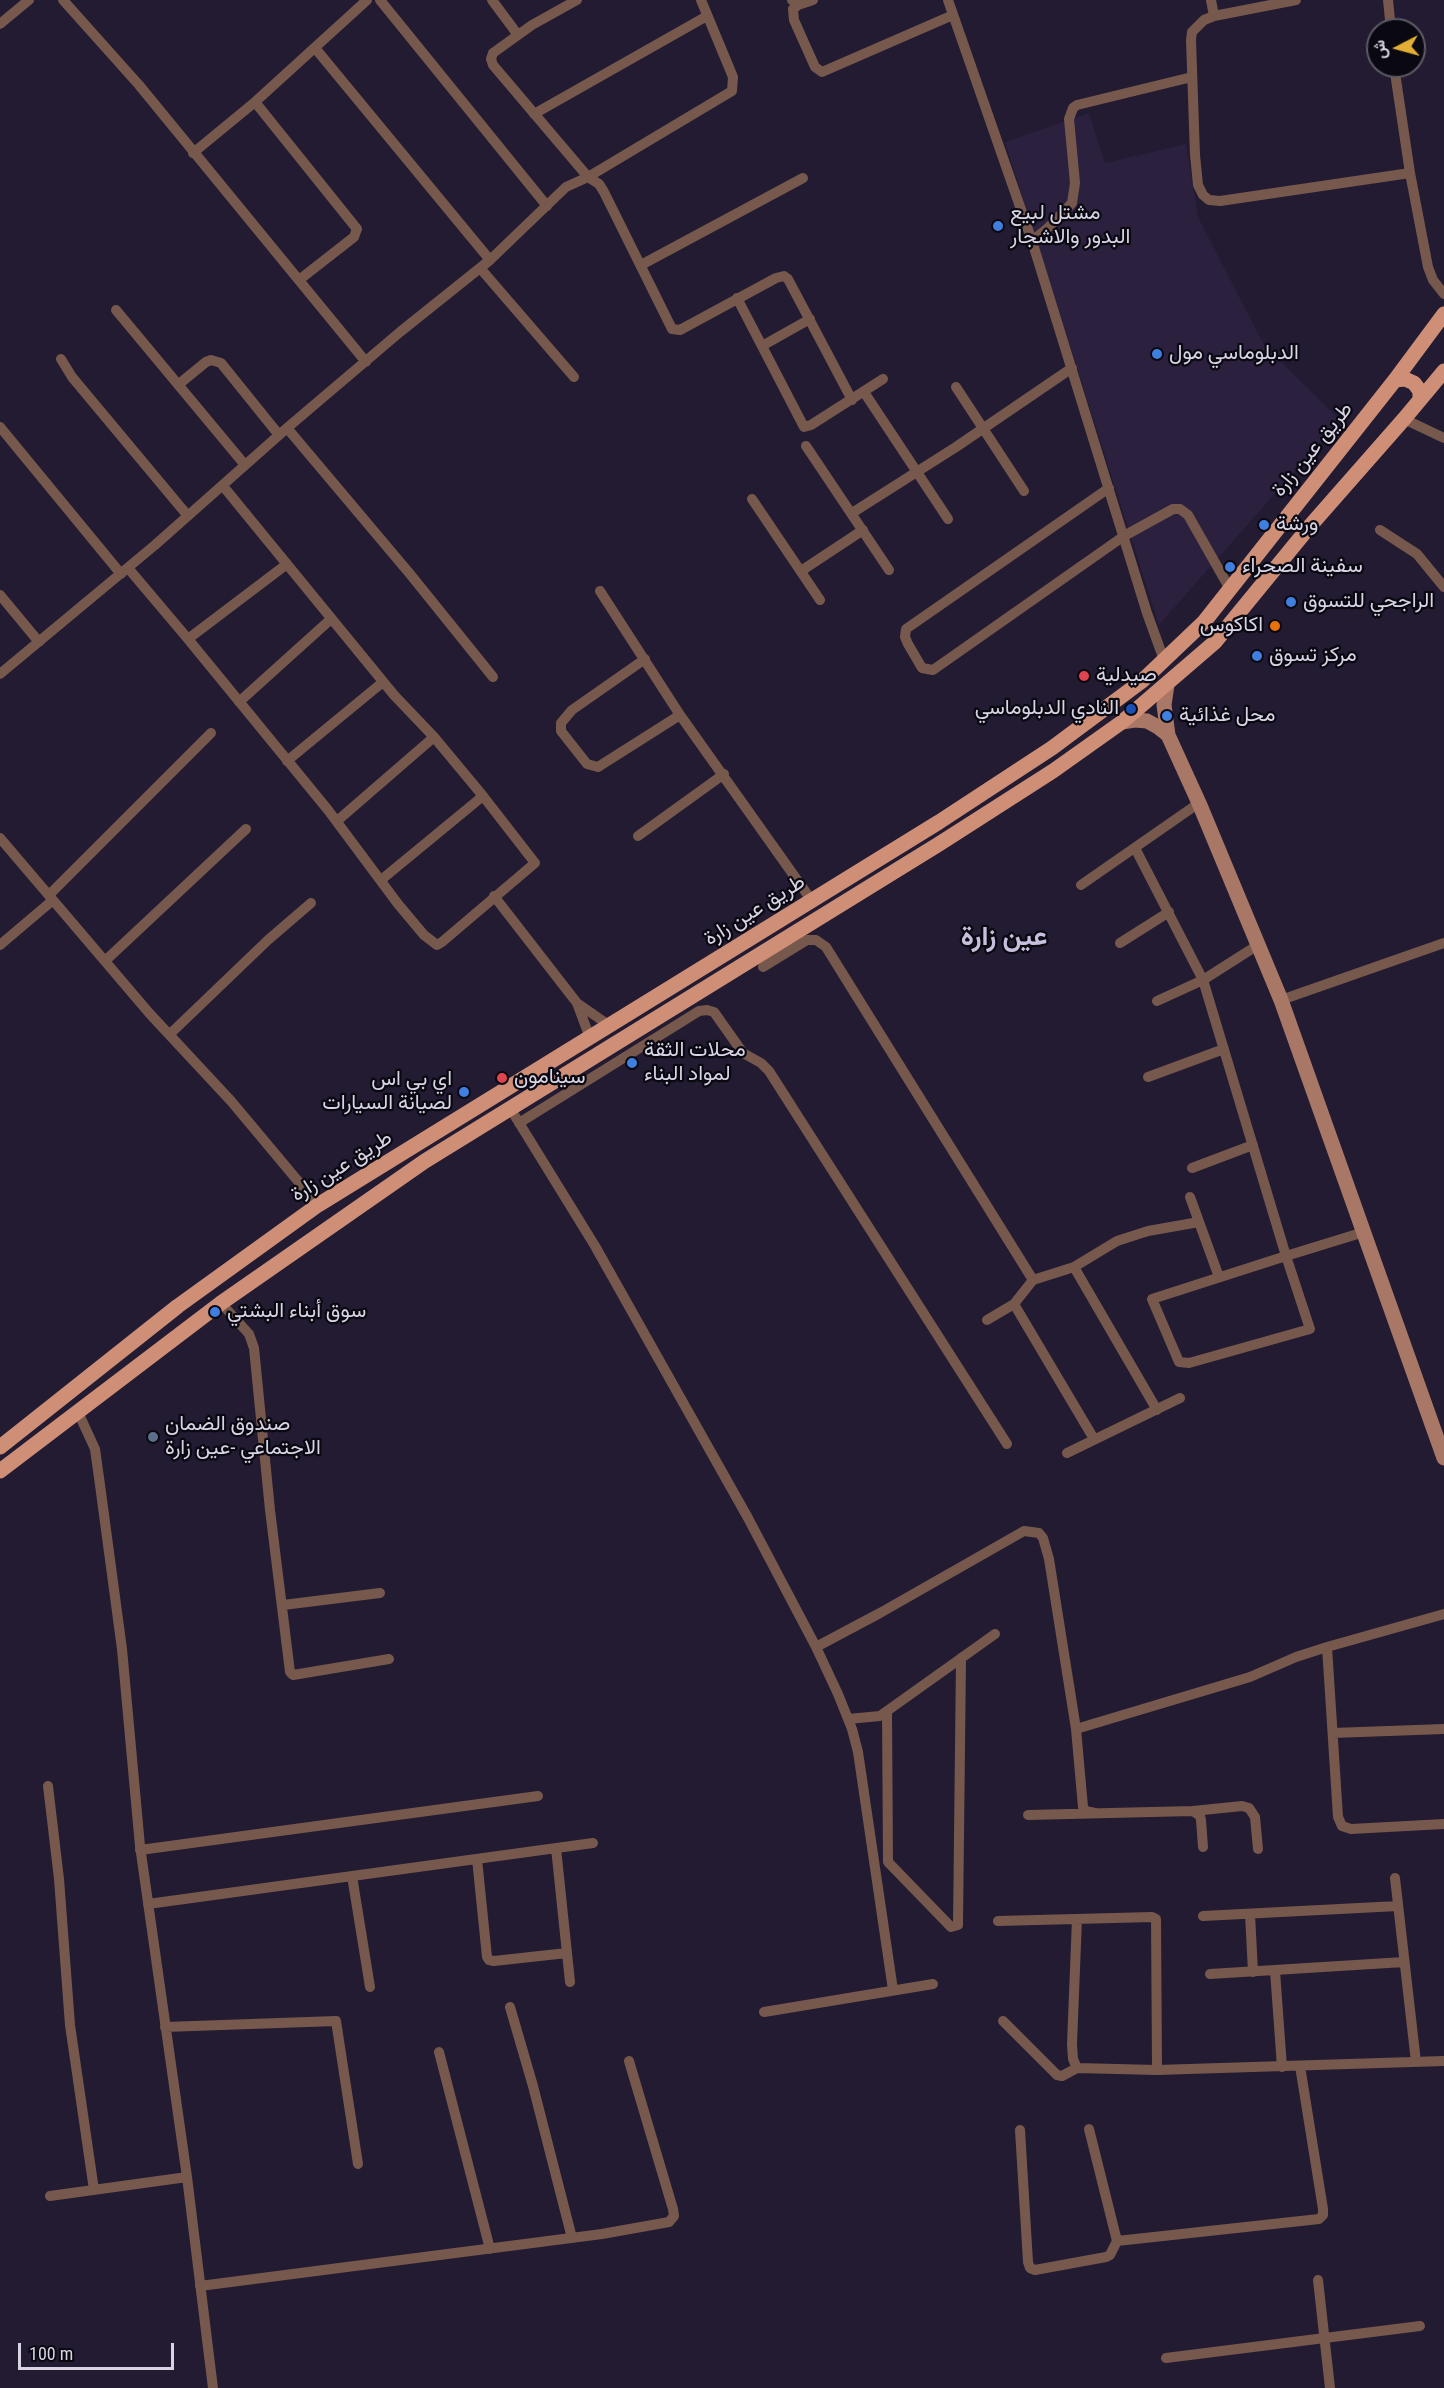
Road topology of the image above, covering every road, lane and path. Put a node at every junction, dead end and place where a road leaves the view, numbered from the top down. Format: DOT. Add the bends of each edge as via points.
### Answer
graph roads {
  1 [pos="29,0"];
  2 [pos="63,0"];
  3 [pos="367,0"];
  4 [pos="380,0"];
  5 [pos="492,0"];
  6 [pos="577,0"];
  7 [pos="701,0"];
  8 [pos="813,0"];
  9 [pos="948,0"];
  10 [pos="1211,0"];
  11 [pos="1296,0"];
  12 [pos="1388,0"];
  13 [pos="795,3"];
  14 [pos="953,15"];
  15 [pos="707,16"];
  16 [pos="1214,16"];
  17 [pos="1390,18"];
  18 [pos="0,24"];
  19 [pos="518,35"];
  20 [pos="315,48"];
  21 [pos="1192,77"];
  22 [pos="1396,78"];
  23 [pos="255,102"];
  24 [pos="534,114"];
  25 [pos="193,153"];
  26 [pos="1410,172"];
  27 [pos="588,177"];
  28 [pos="803,178"];
  29 [pos="547,206"];
  30 [pos="1032,241"];
  31 [pos="490,260"];
  32 [pos="641,265"];
  33 [pos="480,268"];
  34 [pos="298,280"];
  35 [pos="1444,294"];
  36 [pos="737,298"];
  37 [pos="116,310"];
  38 [pos="1444,314"];
  39 [pos="810,319"];
  40 [pos="762,346"];
  41 [pos="61,359"];
  42 [pos="366,362"];
  43 [pos="1072,368"];
  44 [pos="1444,371"];
  45 [pos="574,377"];
  46 [pos="883,379"];
  47 [pos="1395,381"];
  48 [pos="179,384"];
  49 [pos="956,387"];
  50 [pos="864,392"];
  51 [pos="852,400"];
  52 [pos="1420,400"];
  53 [pos="1404,419"];
  54 [pos="0,428"];
  55 [pos="983,429"];
  56 [pos="283,432"];
  57 [pos="1444,438"];
  58 [pos="806,446"];
  59 [pos="245,465"];
  60 [pos="916,472"];
  61 [pos="223,486"];
  62 [pos="1109,488"];
  63 [pos="1024,491"];
  64 [pos="752,499"];
  65 [pos="852,513"];
  66 [pos="188,516"];
  67 [pos="948,519"];
  68 [pos="862,530"];
  69 [pos="1380,530"];
  70 [pos="1124,536"];
  71 [pos="287,564"];
  72 [pos="889,570"];
  73 [pos="124,571"];
  74 [pos="801,571"];
  75 [pos="1444,587"];
  76 [pos="1230,588"];
  77 [pos="600,591"];
  78 [pos="0,595"];
  79 [pos="820,600"];
  80 [pos="331,620"];
  81 [pos="188,639"];
  82 [pos="39,642"];
  83 [pos="645,659"];
  84 [pos="1164,660"];
  85 [pos="0,674"];
  86 [pos="492,677"];
  87 [pos="383,682"];
  88 [pos="1167,685"];
  89 [pos="239,702"];
  90 [pos="680,714"];
  91 [pos="1122,722"];
  92 [pos="211,733"];
  93 [pos="1168,735"];
  94 [pos="434,737"];
  95 [pos="287,761"];
  96 [pos="724,774"];
  97 [pos="483,796"];
  98 [pos="1199,803"];
  99 [pos="337,821"];
  100 [pos="246,829"];
  101 [pos="638,836"];
  102 [pos="0,838"];
  103 [pos="1135,848"];
  104 [pos="381,880"];
  105 [pos="1081,885"];
  106 [pos="494,896"];
  107 [pos="51,898"];
  108 [pos="812,901"];
  109 [pos="311,903"];
  110 [pos="1169,912"];
  111 [pos="1120,943"];
  112 [pos="1444,943"];
  113 [pos="0,945"];
  114 [pos="1258,945"];
  115 [pos="105,961"];
  116 [pos="763,967"];
  117 [pos="1203,980"];
  118 [pos="1281,1000"];
  119 [pos="1157,1001"];
  120 [pos="577,1003"];
  121 [pos="610,1026"];
  122 [pos="170,1034"];
  123 [pos="591,1038"];
  124 [pos="1224,1049"];
  125 [pos="1148,1077"];
  126 [pos="510,1108"];
  127 [pos="519,1123"];
  128 [pos="1253,1145"];
  129 [pos="1192,1168"];
  130 [pos="1190,1197"];
  131 [pos="318,1205"];
  132 [pos="1199,1222"];
  133 [pos="1364,1232"];
  134 [pos="1286,1256"];
  135 [pos="1074,1267"];
  136 [pos="1219,1277"];
  137 [pos="1033,1280"];
  138 [pos="221,1303"];
  139 [pos="1014,1304"];
  140 [pos="987,1320"];
  141 [pos="1180,1398"];
  142 [pos="1157,1410"];
  143 [pos="78,1412"];
  144 [pos="1094,1439"];
  145 [pos="1007,1444"];
  146 [pos="0,1447"];
  147 [pos="1067,1453"];
  148 [pos="1444,1458"];
  149 [pos="0,1471"];
  150 [pos="380,1593"];
  151 [pos="283,1605"];
  152 [pos="1444,1614"];
  153 [pos="995,1634"];
  154 [pos="816,1647"];
  155 [pos="1327,1647"];
  156 [pos="961,1658"];
  157 [pos="389,1659"];
  158 [pos="887,1711"];
  159 [pos="848,1719"];
  160 [pos="1076,1729"];
  161 [pos="1444,1729"];
  162 [pos="1333,1732"];
  163 [pos="48,1786"];
  164 [pos="538,1796"];
  165 [pos="1192,1811"];
  166 [pos="1095,1813"];
  167 [pos="1028,1815"];
  168 [pos="1444,1824"];
  169 [pos="593,1843"];
  170 [pos="1203,1847"];
  171 [pos="556,1848"];
  172 [pos="1258,1849"];
  173 [pos="140,1850"];
  174 [pos="477,1859"];
  175 [pos="352,1876"];
  176 [pos="1395,1878"];
  177 [pos="148,1904"];
  178 [pos="1398,1906"];
  179 [pos="1250,1914"];
  180 [pos="1203,1916"];
  181 [pos="1077,1919"];
  182 [pos="998,1921"];
  183 [pos="567,1953"];
  184 [pos="1404,1962"];
  185 [pos="1275,1971"];
  186 [pos="1253,1972"];
  187 [pos="1210,1974"];
  188 [pos="570,1982"];
  189 [pos="933,1984"];
  190 [pos="370,1987"];
  191 [pos="893,1990"];
  192 [pos="510,2007"];
  193 [pos="764,2012"];
  194 [pos="1003,2021"];
  195 [pos="165,2027"];
  196 [pos="440,2052"];
  197 [pos="629,2061"];
  198 [pos="1444,2061"];
  199 [pos="1416,2062"];
  200 [pos="1300,2066"];
  201 [pos="1282,2067"];
  202 [pos="1077,2068"];
  203 [pos="1156,2070"];
  204 [pos="1089,2129"];
  205 [pos="1020,2130"];
  206 [pos="358,2164"];
  207 [pos="186,2177"];
  208 [pos="94,2190"];
  209 [pos="50,2196"];
  210 [pos="572,2238"];
  211 [pos="1117,2241"];
  212 [pos="490,2249"];
  213 [pos="1318,2280"];
  214 [pos="200,2286"];
  215 [pos="1420,2326"];
  216 [pos="1325,2339"];
  217 [pos="1166,2358"];
  218 [pos="213,2388"];
  219 [pos="1330,2388"];
  1 -- 18 [label="street"];
  2 -- 25 [label="street"];
  3 -- 20 [label="street"];
  4 -- 29 [label="street"];
  5 -- 19 [label="street"];
  6 -- 19 [label="street"];
  7 -- 15 [label="street"];
  8 -- 13 [label="street"];
  9 -- 14 [label="street"];
  10 -- 16 [label="street"];
  11 -- 16 [label="street"];
  12 -- 17 [label="street"];
  13 -- 14 [label="street" via="794,20 815,67 822,72"];
  14 -- 30 [label="street"];
  15 -- 24 [label="street"];
  15 -- 27 [label="street" via="733,77 732,91"];
  16 -- 21 [label="street" via="1192,32"];
  19 -- 24 [label="street" via="493,53 491,59"];
  20 -- 23 [label="street"];
  20 -- 31 [label="street"];
  21 -- 26 [label="street" via="1198,185 1209,200"];
  21 -- 30 [label="street" via="1073,108 1069,119 1075,195 1066,211"];
  22 -- 26 [label="street"];
  23 -- 25 [label="street"];
  23 -- 34 [label="street" via="357,229 354,237"];
  24 -- 27 [label="street"];
  25 -- 34 [label="street"];
  26 -- 35 [label="street" via="1428,267"];
  27 -- 29 [label="street" via="566,187"];
  27 -- 32 [label="street" via="604,192"];
  28 -- 32 [label="street"];
  29 -- 31 [label="street"];
  30 -- 43 [label="street"];
  31 -- 33 [label="street"];
  32 -- 36 [label="street" via="672,329 680,330"];
  33 -- 42 [label="street"];
  33 -- 45 [label="street"];
  34 -- 42 [label="street"];
  36 -- 39 [label="street" via="784,276"];
  36 -- 40 [label="street"];
  37 -- 48 [label="street"];
  38 -- 47 [label="main road, طريق عين زارة"];
  39 -- 40 [label="street"];
  39 -- 51 [label="street"];
  40 -- 51 [label="street" via="804,427"];
  41 -- 66 [label="street"];
  42 -- 56 [label="street"];
  43 -- 55 [label="street"];
  43 -- 62 [label="street"];
  44 -- 52 [label="main road, طريق عين زارة"];
  46 -- 50 [label="street"];
  47 -- 52 [label="main road" via="1405,379 1414,383"];
  47 -- 76 [label="main road, طريق عين زارة"];
  48 -- 56 [label="street" via="206,362 221,363"];
  48 -- 59 [label="street"];
  49 -- 55 [label="street"];
  50 -- 51 [label="street"];
  50 -- 60 [label="street"];
  52 -- 53 [label="main road, طريق عين زارة"];
  53 -- 57 [label="street"];
  53 -- 88 [label="main road, طريق عين زارة" via="1215,642"];
  54 -- 73 [label="street"];
  55 -- 60 [label="street"];
  55 -- 63 [label="street"];
  56 -- 59 [label="street"];
  56 -- 86 [label="street" via="410,573"];
  58 -- 65 [label="street"];
  59 -- 61 [label="street"];
  60 -- 65 [label="street"];
  60 -- 67 [label="street"];
  61 -- 66 [label="street"];
  61 -- 71 [label="street"];
  62 -- 70 [label="street"];
  62 -- 70 [label="street" via="906,629 908,644 922,668 933,670"];
  64 -- 74 [label="street"];
  65 -- 68 [label="street"];
  66 -- 73 [label="street"];
  68 -- 72 [label="street"];
  68 -- 74 [label="street"];
  69 -- 75 [label="street" via="1417,554"];
  70 -- 76 [label="street" via="1170,510 1184,511"];
  70 -- 84 [label="street"];
  71 -- 80 [label="street"];
  71 -- 81 [label="street"];
  73 -- 81 [label="street"];
  73 -- 82 [label="street"];
  74 -- 79 [label="street"];
  76 -- 84 [label="main road, طريق عين زارة" via="1204,622"];
  77 -- 83 [label="street"];
  78 -- 82 [label="street"];
  80 -- 87 [label="street"];
  80 -- 89 [label="street"];
  81 -- 89 [label="street"];
  82 -- 85 [label="street"];
  83 -- 90 [label="street"];
  83 -- 90 [label="street" via="572,710 561,723 561,731 587,764 598,767"];
  84 -- 108 [label="main road, طريق عين زارة" via="1052,748"];
  87 -- 94 [label="street"];
  87 -- 95 [label="street"];
  88 -- 91 [label="main road, طريق عين زارة"];
  88 -- 93 [label="main road" via="1164,705"];
  89 -- 95 [label="street"];
  90 -- 96 [label="street"];
  91 -- 93 [label="main road" via="1147,721"];
  91 -- 126 [label="main road, طريق عين زارة" via="939,844"];
  92 -- 107 [label="street"];
  93 -- 98 [label="main road"];
  94 -- 97 [label="street"];
  94 -- 99 [label="street"];
  95 -- 99 [label="street"];
  96 -- 101 [label="street"];
  96 -- 108 [label="street"];
  97 -- 104 [label="street"];
  97 -- 106 [label="street" via="535,863"];
  98 -- 103 [label="street"];
  98 -- 114 [label="main road"];
  99 -- 104 [label="street"];
  100 -- 115 [label="street"];
  102 -- 107 [label="street"];
  103 -- 105 [label="street"];
  103 -- 110 [label="street"];
  104 -- 106 [label="street" via="424,935 437,945"];
  106 -- 120 [label="street"];
  107 -- 113 [label="street"];
  107 -- 115 [label="street"];
  108 -- 121 [label="main road, طريق عين زارة"];
  109 -- 122 [label="street"];
  110 -- 111 [label="street"];
  110 -- 117 [label="street"];
  112 -- 118 [label="street"];
  114 -- 117 [label="street"];
  114 -- 118 [label="main road"];
  115 -- 122 [label="street"];
  116 -- 137 [label="street" via="807,940 820,941 826,947"];
  117 -- 119 [label="street"];
  117 -- 124 [label="street"];
  118 -- 133 [label="main road"];
  120 -- 121 [label="street"];
  120 -- 123 [label="street"];
  121 -- 123 [label="main road, طريق عين زارة"];
  122 -- 131 [label="street"];
  123 -- 131 [label="main road, طريق عين زارة"];
  124 -- 125 [label="street"];
  124 -- 128 [label="street"];
  126 -- 127 [label="street"];
  126 -- 138 [label="main road, طريق عين زارة" via="384,1189"];
  127 -- 145 [label="street" via="699,1011 714,1012 744,1053 769,1071"];
  127 -- 154 [label="street" via="595,1246"];
  128 -- 129 [label="street"];
  128 -- 134 [label="street"];
  130 -- 132 [label="street"];
  131 -- 146 [label="main road, طريق عين زارة" via="178,1306"];
  132 -- 135 [label="street" via="1126,1236"];
  132 -- 136 [label="street"];
  133 -- 134 [label="street"];
  133 -- 148 [label="main road"];
  134 -- 136 [label="street"];
  134 -- 136 [label="street" via="1310,1329 1189,1363 1179,1362 1152,1299"];
  135 -- 137 [label="street"];
  135 -- 142 [label="street"];
  137 -- 139 [label="street"];
  138 -- 143 [label="main road, طريق عين زارة"];
  138 -- 151 [label="street" via="249,1334 254,1348"];
  139 -- 140 [label="street"];
  139 -- 144 [label="street"];
  141 -- 142 [label="street"];
  142 -- 144 [label="street"];
  143 -- 149 [label="main road, طريق عين زارة"];
  143 -- 173 [label="street" via="95,1449 122,1649"];
  144 -- 147 [label="street"];
  150 -- 151 [label="street"];
  151 -- 157 [label="street" via="293,1674"];
  152 -- 155 [label="street"];
  153 -- 156 [label="street"];
  154 -- 159 [label="street"];
  154 -- 160 [label="street" via="1024,1531 1039,1533 1049,1559"];
  155 -- 160 [label="street" via="1250,1677"];
  155 -- 162 [label="street"];
  156 -- 158 [label="street"];
  156 -- 158 [label="street" via="958,1925 951,1927 888,1862"];
  158 -- 159 [label="street" via="880,1716"];
  159 -- 191 [label="street" via="858,1752"];
  160 -- 166 [label="street" via="1083,1807"];
  161 -- 162 [label="street"];
  162 -- 168 [label="street" via="1338,1817 1342,1826 1351,1829"];
  163 -- 208 [label="street" via="70,2025"];
  164 -- 173 [label="street"];
  165 -- 166 [label="street"];
  165 -- 170 [label="street" via="1200,1816"];
  165 -- 172 [label="street" via="1249,1808 1255,1817"];
  166 -- 167 [label="street"];
  169 -- 171 [label="street"];
  171 -- 174 [label="street"];
  171 -- 183 [label="street"];
  173 -- 177 [label="street"];
  174 -- 175 [label="street"];
  174 -- 183 [label="street" via="489,1960"];
  175 -- 177 [label="street"];
  175 -- 190 [label="street"];
  176 -- 178 [label="street"];
  177 -- 195 [label="street"];
  178 -- 179 [label="street"];
  178 -- 184 [label="street"];
  179 -- 180 [label="street"];
  179 -- 186 [label="street"];
  181 -- 182 [label="street"];
  181 -- 202 [label="street" via="1072,2044"];
  181 -- 203 [label="street" via="1156,1919"];
  183 -- 188 [label="street"];
  184 -- 185 [label="street"];
  184 -- 199 [label="street"];
  185 -- 186 [label="street"];
  185 -- 201 [label="street"];
  186 -- 187 [label="street"];
  189 -- 191 [label="street"];
  191 -- 193 [label="street"];
  192 -- 210 [label="street"];
  194 -- 202 [label="street" via="1057,2075"];
  195 -- 206 [label="street" via="336,2021"];
  195 -- 207 [label="street"];
  196 -- 212 [label="street"];
  197 -- 210 [label="street" via="673,2220"];
  198 -- 199 [label="street"];
  199 -- 200 [label="street"];
  200 -- 201 [label="street"];
  200 -- 211 [label="street" via="1323,2216"];
  201 -- 203 [label="street"];
  202 -- 203 [label="street"];
  204 -- 211 [label="street"];
  205 -- 211 [label="street" via="1030,2268 1106,2257"];
  207 -- 208 [label="street"];
  207 -- 214 [label="street"];
  208 -- 209 [label="street"];
  210 -- 212 [label="street"];
  212 -- 214 [label="street"];
  213 -- 216 [label="street"];
  214 -- 218 [label="street"];
  215 -- 216 [label="street"];
  216 -- 217 [label="street"];
  216 -- 219 [label="street"];
}
